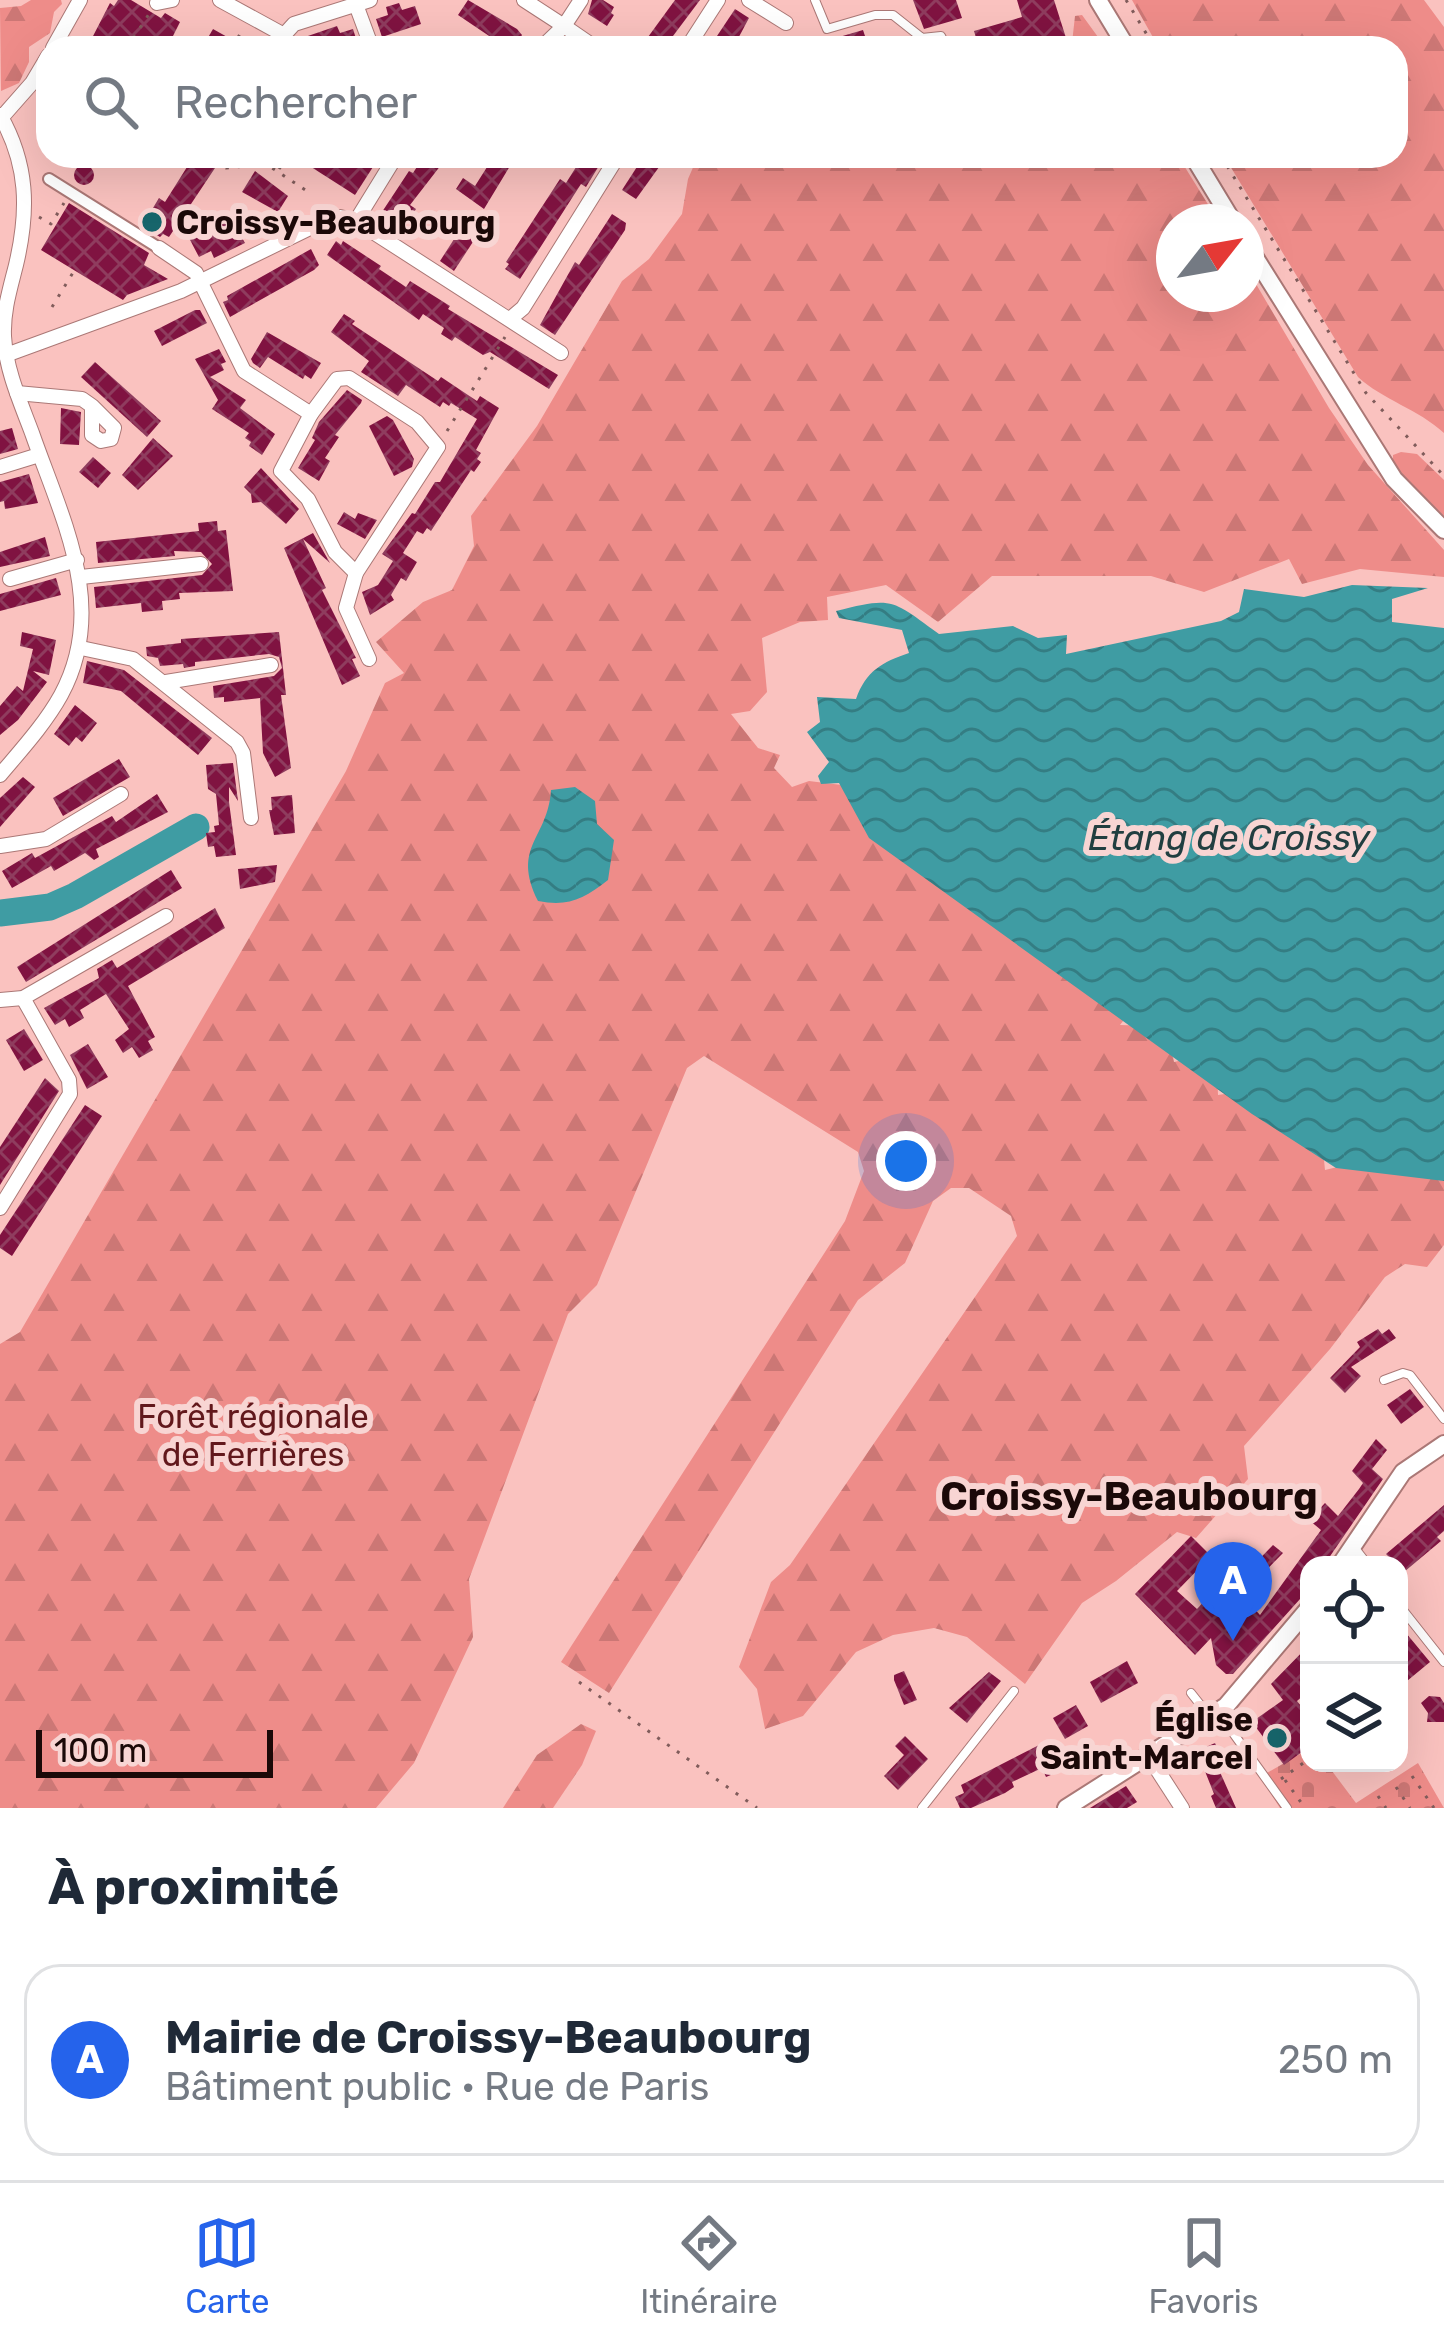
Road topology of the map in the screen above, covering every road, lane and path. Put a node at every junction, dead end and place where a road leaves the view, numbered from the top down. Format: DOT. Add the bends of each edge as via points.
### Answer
graph roads {
  1 [pos="80,0"];
  2 [pos="220,0"];
  3 [pos="524,0"];
  4 [pos="581,0"];
  5 [pos="718,0"];
  6 [pos="749,0"];
  7 [pos="815,0"];
  8 [pos="1099,0"];
  9 [pos="1126,0"];
  10 [pos="165,2"];
  11 [pos="361,2"];
  12 [pos="250,17"];
  13 [pos="786,23"];
  14 [pos="564,26"];
  15 [pos="60,36"];
  16 [pos="137,36"];
  17 [pos="239,36"];
  18 [pos="277,36"];
  19 [pos="288,36"];
  20 [pos="369,36"];
  21 [pos="554,36"];
  22 [pos="579,36"];
  23 [pos="695,36"];
  24 [pos="919,36"];
  25 [pos="1120,36"];
  26 [pos="1148,36"];
  27 [pos="36,75"];
  28 [pos="1,116"];
  29 [pos="272,168"];
  30 [pos="279,168"];
  31 [pos="389,168"];
  32 [pos="611,168"];
  33 [pos="1200,168"];
  34 [pos="1228,168"];
  35 [pos="277,171"];
  36 [pos="49,179"];
  37 [pos="307,191"];
  38 [pos="70,193"];
  39 [pos="1222,204"];
  40 [pos="32,213"];
  41 [pos="356,221"];
  42 [pos="159,248"];
  43 [pos="77,266"];
  44 [pos="1264,272"];
  45 [pos="201,281"];
  46 [pos="52,307"];
  47 [pos="512,318"];
  48 [pos="561,353"];
  49 [pos="6,355"];
  50 [pos="17,392"];
  51 [pos="92,406"];
  52 [pos="311,415"];
  53 [pos="438,447"];
  54 [pos="39,455"];
  55 [pos="0,467"];
  56 [pos="1444,476"];
  57 [pos="1444,530"];
  58 [pos="77,560"];
  59 [pos="201,564"];
  60 [pos="356,574"];
  61 [pos="81,577"];
  62 [pos="10,579"];
  63 [pos="81,648"];
  64 [pos="369,659"];
  65 [pos="271,665"];
  66 [pos="166,682"];
  67 [pos="0,775"];
  68 [pos="121,794"];
  69 [pos="250,818"];
  70 [pos="0,846"];
  71 [pos="166,916"];
  72 [pos="23,998"];
  73 [pos="0,1000"];
  74 [pos="0,1208"];
  75 [pos="1384,1380"];
  76 [pos="1444,1419"];
  77 [pos="1444,1444"];
  78 [pos="1354,1546"];
  79 [pos="1347,1556"];
  80 [pos="1361,1556"];
  81 [pos="1408,1616"];
  82 [pos="1300,1619"];
  83 [pos="1444,1662"];
  84 [pos="579,1682"];
  85 [pos="1014,1690"];
  86 [pos="1191,1693"];
  87 [pos="1214,1715"];
  88 [pos="1149,1757"];
  89 [pos="1300,1766"];
  90 [pos="1412,1776"];
  91 [pos="1283,1778"];
  92 [pos="1272,1786"];
  93 [pos="1396,1787"];
  94 [pos="1378,1796"];
  95 [pos="757,1808"];
  96 [pos="922,1808"];
  97 [pos="1066,1808"];
  98 [pos="1182,1808"];
  99 [pos="1287,1808"];
  100 [pos="1305,1808"];
  101 [pos="1386,1808"];
  102 [pos="1410,1808"];
  103 [pos="1434,1808"];
  1 -- 15 [label="street"];
  2 -- 12 [label="street"];
  3 -- 14 [label="street"];
  4 -- 14 [label="street"];
  5 -- 23 [label="street"];
  6 -- 13 [label="street"];
  7 -- 24 [label="lane" via="826,29 892,15"];
  8 -- 25 [label="street"];
  9 -- 26 [label="path"];
  10 -- 16 [label="path"];
  11 -- 19 [label="street" via="294,24"];
  11 -- 20 [label="street"];
  12 -- 17 [label="path"];
  12 -- 18 [label="street"];
  14 -- 21 [label="street"];
  14 -- 22 [label="street"];
  27 -- 28 [label="street"];
  28 -- 49 [label="street" via="26,195 6,306"];
  29 -- 35 [label="path"];
  30 -- 35 [label="path"];
  31 -- 41 [label="street"];
  32 -- 47 [label="street"];
  33 -- 39 [label="street"];
  34 -- 56 [label="path" via="1366,393"];
  35 -- 37 [label="path"];
  36 -- 38 [label="street"];
  38 -- 40 [label="path" via="51,224"];
  38 -- 42 [label="street"];
  41 -- 45 [label="street" via="318,224"];
  41 -- 47 [label="street"];
  42 -- 45 [label="street"];
  43 -- 46 [label="path"];
  44 -- 57 [label="street" via="1394,479"];
  45 -- 49 [label="street"];
  45 -- 52 [label="street" via="244,371"];
  47 -- 48 [label="street"];
  47 -- 53 [label="path"];
  49 -- 50 [label="street"];
  50 -- 51 [label="street"];
  50 -- 54 [label="street"];
  52 -- 53 [label="street" via="338,379 350,378 417,422"];
  52 -- 60 [label="street" via="280,471"];
  53 -- 60 [label="street"];
  54 -- 55 [label="street"];
  54 -- 58 [label="street"];
  58 -- 61 [label="street"];
  58 -- 62 [label="street"];
  59 -- 61 [label="street"];
  60 -- 64 [label="street" via="346,608"];
  61 -- 63 [label="street"];
  63 -- 66 [label="street" via="133,659"];
  63 -- 67 [label="street" via="56,704"];
  65 -- 66 [label="street"];
  66 -- 69 [label="street" via="241,746"];
  68 -- 70 [label="street" via="46,839"];
  71 -- 72 [label="street"];
  72 -- 73 [label="street"];
  72 -- 74 [label="street" via="70,1094"];
  75 -- 76 [label="lane" via="1410,1376"];
  77 -- 78 [label="street" via="1403,1472"];
  78 -- 79 [label="street"];
  78 -- 80 [label="lane"];
  81 -- 83 [label="lane"];
  82 -- 87 [label="street"];
  84 -- 95 [label="path"];
  85 -- 96 [label="lane"];
  86 -- 87 [label="lane"];
  87 -- 88 [label="street"];
  87 -- 92 [label="lane"];
  88 -- 97 [label="street"];
  88 -- 98 [label="street"];
  89 -- 91 [label="path"];
  90 -- 103 [label="path"];
  91 -- 92 [label="path"];
  91 -- 100 [label="path"];
  92 -- 99 [label="lane"];
  93 -- 102 [label="path"];
  94 -- 101 [label="path"];
}
